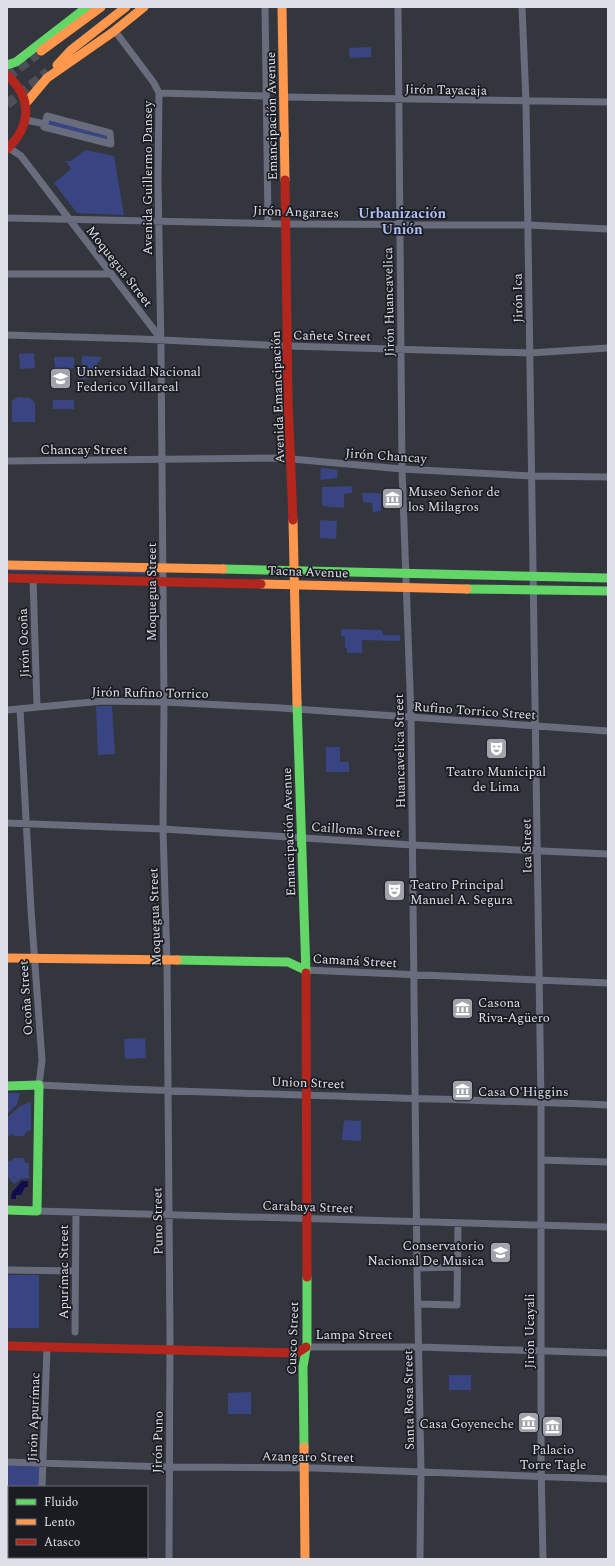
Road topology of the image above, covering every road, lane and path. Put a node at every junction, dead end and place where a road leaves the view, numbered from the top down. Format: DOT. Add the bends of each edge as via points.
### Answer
graph roads {
  1 [pos="87,7"];
  2 [pos="93,7"];
  3 [pos="101,7"];
  4 [pos="126,7"];
  5 [pos="135,7"];
  6 [pos="144,7"];
  7 [pos="265,7"];
  8 [pos="282,7"];
  9 [pos="398,7"];
  10 [pos="522,7"];
  11 [pos="115,31"];
  12 [pos="34,53"];
  13 [pos="7,65"];
  14 [pos="7,74"];
  15 [pos="47,75"];
  16 [pos="159,93"];
  17 [pos="266,96"];
  18 [pos="284,97"];
  19 [pos="398,100"];
  20 [pos="526,102"];
  21 [pos="608,102"];
  22 [pos="26,103"];
  23 [pos="26,120"];
  24 [pos="45,124"];
  25 [pos="8,148"];
  26 [pos="7,218"];
  27 [pos="69,220"];
  28 [pos="158,220"];
  29 [pos="268,222"];
  30 [pos="286,224"];
  31 [pos="399,225"];
  32 [pos="528,226"];
  33 [pos="608,229"];
  34 [pos="7,274"];
  35 [pos="111,274"];
  36 [pos="7,335"];
  37 [pos="161,339"];
  38 [pos="288,346"];
  39 [pos="608,348"];
  40 [pos="401,349"];
  41 [pos="530,353"];
  42 [pos="162,460"];
  43 [pos="291,460"];
  44 [pos="7,461"];
  45 [pos="402,469"];
  46 [pos="532,476"];
  47 [pos="608,477"];
  48 [pos="7,560"];
  49 [pos="7,564"];
  50 [pos="162,565"];
  51 [pos="294,567"];
  52 [pos="407,570"];
  53 [pos="608,572"];
  54 [pos="533,574"];
  55 [pos="7,578"];
  56 [pos="33,578"];
  57 [pos="608,578"];
  58 [pos="162,581"];
  59 [pos="294,584"];
  60 [pos="407,589"];
  61 [pos="533,590"];
  62 [pos="608,591"];
  63 [pos="164,702"];
  64 [pos="37,707"];
  65 [pos="20,709"];
  66 [pos="7,710"];
  67 [pos="298,710"];
  68 [pos="411,718"];
  69 [pos="536,726"];
  70 [pos="608,731"];
  71 [pos="7,823"];
  72 [pos="26,823"];
  73 [pos="163,829"];
  74 [pos="300,838"];
  75 [pos="412,845"];
  76 [pos="538,849"];
  77 [pos="608,854"];
  78 [pos="7,958"];
  79 [pos="35,959"];
  80 [pos="167,961"];
  81 [pos="305,970"];
  82 [pos="414,976"];
  83 [pos="540,980"];
  84 [pos="608,983"];
  85 [pos="39,1085"];
  86 [pos="7,1086"];
  87 [pos="167,1091"];
  88 [pos="305,1094"];
  89 [pos="415,1097"];
  90 [pos="541,1102"];
  91 [pos="608,1105"];
  92 [pos="541,1160"];
  93 [pos="608,1162"];
  94 [pos="7,1210"];
  95 [pos="37,1211"];
  96 [pos="76,1212"];
  97 [pos="169,1215"];
  98 [pos="306,1218"];
  99 [pos="416,1221"];
  100 [pos="458,1223"];
  101 [pos="541,1225"];
  102 [pos="608,1227"];
  103 [pos="457,1269"];
  104 [pos="7,1270"];
  105 [pos="417,1270"];
  106 [pos="75,1271"];
  107 [pos="418,1304"];
  108 [pos="75,1332"];
  109 [pos="7,1346"];
  110 [pos="47,1347"];
  111 [pos="306,1347"];
  112 [pos="419,1347"];
  113 [pos="170,1350"];
  114 [pos="541,1351"];
  115 [pos="608,1353"];
  116 [pos="7,1462"];
  117 [pos="44,1463"];
  118 [pos="169,1467"];
  119 [pos="303,1468"];
  120 [pos="421,1471"];
  121 [pos="542,1477"];
  122 [pos="608,1479"];
  123 [pos="42,1486"];
  124 [pos="169,1559"];
  125 [pos="304,1559"];
  126 [pos="420,1559"];
  127 [pos="543,1559"];
  1 -- 12 [label="main road"];
  2 -- 12 [label="main road"];
  3 -- 12 [label="main road"];
  4 -- 15 [label="main road" via="71,50"];
  5 -- 15 [label="main road"];
  6 -- 11 [label="main road"];
  7 -- 17 [label="street"];
  8 -- 18 [label="main road, Emancipación Avenue"];
  9 -- 19 [label="street, Jirón Huancavelica"];
  10 -- 20 [label="street, Jirón Ica"];
  11 -- 15 [label="main road"];
  11 -- 16 [label="street, Avenida Guillermo Dansey"];
  12 -- 13 [label="main road"];
  14 -- 22 [label="main road" via="20,88"];
  15 -- 22 [label="main road"];
  16 -- 17 [label="street"];
  16 -- 28 [label="street, Avenida Guillermo Dansey"];
  17 -- 29 [label="street"];
  18 -- 19 [label="street, Jirón Tayacaja"];
  18 -- 30 [label="main road, Emancipación Avenue"];
  19 -- 20 [label="street, Jirón Tayacaja"];
  19 -- 31 [label="street, Jirón Huancavelica"];
  20 -- 21 [label="street, Jirón Tayacaja"];
  20 -- 32 [label="street, Jirón Ica"];
  22 -- 23 [label="main road"];
  23 -- 24 [label="street"];
  23 -- 25 [label="main road" via="20,135"];
  24 -- 24 [label="street" via="44,126 111,144 110,133 47,116"];
  25 -- 27 [label="street, Moquegua Street" via="21,156"];
  26 -- 27 [label="street, Jirón Angaraes"];
  27 -- 28 [label="street, Jirón Angaraes"];
  27 -- 35 [label="street, Moquegua Street"];
  28 -- 29 [label="street, Jirón Angaraes"];
  28 -- 37 [label="street, Avenida Guillermo Dansey"];
  29 -- 30 [label="street, Jirón Angaraes"];
  30 -- 31 [label="street, Jirón Angaraes"];
  30 -- 38 [label="main road, Avenida Emancipación"];
  31 -- 32 [label="street, Jirón Angaraes"];
  31 -- 40 [label="street, Jirón Huancavelica"];
  32 -- 33 [label="street, Jirón Angaraes"];
  32 -- 41 [label="street, Jirón Ica"];
  34 -- 35 [label="street"];
  35 -- 37 [label="street, Moquegua Street"];
  36 -- 37 [label="street, Cañete Street"];
  37 -- 38 [label="street, Cañete Street"];
  37 -- 42 [label="street, Moquegua Street"];
  38 -- 40 [label="street, Cañete Street"];
  38 -- 43 [label="main road, Avenida Emancipación"];
  39 -- 41 [label="street, Cañete Street"];
  40 -- 41 [label="street, Cañete Street"];
  40 -- 45 [label="street, Jirón Huancavelica"];
  41 -- 46 [label="street, Jirón Ica"];
  42 -- 43 [label="street, Jirón Chancay"];
  42 -- 44 [label="street, Chancay Street"];
  42 -- 50 [label="street, Moquegua Street"];
  43 -- 45 [label="street, Jirón Chancay"];
  43 -- 51 [label="main road, Avenida Emancipación"];
  45 -- 46 [label="street, Jirón Chancay"];
  45 -- 52 [label="street, Jirón Huancavelica"];
  46 -- 47 [label="street, Jirón Chancay"];
  46 -- 54 [label="street, Jirón Ica"];
  48 -- 50 [label="main road, Tacna Avenue"];
  49 -- 50 [label="main road, Tacna Avenue"];
  50 -- 51 [label="main road, Tacna Avenue"];
  50 -- 58 [label="street, Moquegua Street"];
  51 -- 52 [label="main road, Tacna Avenue"];
  51 -- 59 [label="main road, Emancipación Avenue"];
  52 -- 54 [label="main road, Tacna Avenue"];
  52 -- 60 [label="street, Huancavelica Street"];
  53 -- 54 [label="main road, Tacna Avenue"];
  54 -- 57 [label="main road, Tacna Avenue"];
  54 -- 61 [label="street, Jirón Ica"];
  55 -- 56 [label="main road, Tacna Avenue"];
  56 -- 58 [label="main road, Tacna Avenue"];
  56 -- 64 [label="street, Jirón Ocoña"];
  58 -- 59 [label="main road, Tacna Avenue"];
  58 -- 63 [label="street, Moquegua Street"];
  59 -- 60 [label="main road, Tacna Avenue"];
  59 -- 67 [label="main road, Emancipación Avenue"];
  60 -- 61 [label="main road, Tacna Avenue"];
  60 -- 68 [label="street, Huancavelica Street"];
  61 -- 62 [label="main road, Tacna Avenue"];
  61 -- 69 [label="street, Ica Street"];
  63 -- 64 [label="street, Jirón Rufino Torrico" via="103,701"];
  63 -- 67 [label="street, Rufino Torrico Street"];
  63 -- 73 [label="street, Moquegua Street"];
  64 -- 65 [label="street, Jirón Rufino Torrico"];
  65 -- 66 [label="street, Jirón Rufino Torrico"];
  65 -- 72 [label="street"];
  67 -- 68 [label="street, Rufino Torrico Street"];
  67 -- 74 [label="main road, Emancipación Avenue"];
  68 -- 69 [label="street, Rufino Torrico Street"];
  68 -- 75 [label="street, Huancavelica Street"];
  69 -- 70 [label="street, Rufino Torrico Street"];
  69 -- 76 [label="street, Ica Street"];
  71 -- 72 [label="street, Cailloma Street"];
  72 -- 73 [label="street, Cailloma Street"];
  72 -- 79 [label="street, Ocoña Street"];
  73 -- 74 [label="street, Cailloma Street"];
  73 -- 80 [label="street, Moquegua Street"];
  74 -- 75 [label="street, Cailloma Street"];
  74 -- 81 [label="main road, Emancipación Avenue"];
  75 -- 76 [label="street, Cailloma Street"];
  75 -- 82 [label="street, Huancavelica Street"];
  76 -- 77 [label="street, Cailloma Street"];
  76 -- 83 [label="street, Ica Street"];
  78 -- 79 [label="main road, Camaná Street"];
  79 -- 80 [label="main road, Camaná Street"];
  79 -- 85 [label="street, Ocoña Street" via="42,1060"];
  80 -- 81 [label="main road, Camaná Street" via="288,962"];
  80 -- 87 [label="street, Moquegua Street"];
  81 -- 82 [label="street, Camaná Street"];
  81 -- 88 [label="main road, Emancipación Avenue"];
  82 -- 83 [label="street, Camaná Street"];
  82 -- 89 [label="street, Huancavelica Street"];
  83 -- 84 [label="street, Camaná Street"];
  83 -- 90 [label="street, Ica Street"];
  85 -- 86 [label="main road, Union Street"];
  85 -- 87 [label="street, Union Street"];
  85 -- 95 [label="main road"];
  87 -- 88 [label="street, Union Street"];
  87 -- 97 [label="street, Puno Street"];
  88 -- 89 [label="street, Union Street"];
  88 -- 98 [label="main road, Cusco Street"];
  89 -- 90 [label="street, Union Street"];
  89 -- 99 [label="street, Santa Rosa Street"];
  90 -- 91 [label="street, Union Street"];
  90 -- 92 [label="street, Jirón Ucayali"];
  92 -- 93 [label="street"];
  92 -- 101 [label="street, Jirón Ucayali"];
  94 -- 95 [label="main road, Carabaya Street"];
  95 -- 96 [label="street, Carabaya Street"];
  96 -- 97 [label="street, Carabaya Street"];
  96 -- 106 [label="street, Apurímac Street"];
  97 -- 98 [label="street, Carabaya Street"];
  97 -- 113 [label="street, Puno Street"];
  98 -- 99 [label="street, Carabaya Street"];
  98 -- 111 [label="main road, Cusco Street"];
  99 -- 100 [label="street, Carabaya Street"];
  99 -- 105 [label="street, Santa Rosa Street"];
  100 -- 101 [label="street, Carabaya Street"];
  100 -- 103 [label="street"];
  101 -- 102 [label="street, Carabaya Street"];
  101 -- 114 [label="street, Jirón Ucayali"];
  103 -- 105 [label="street"];
  103 -- 107 [label="street" via="457,1305"];
  104 -- 106 [label="street"];
  105 -- 107 [label="street, Santa Rosa Street"];
  106 -- 108 [label="street, Apurímac Street"];
  107 -- 112 [label="street, Santa Rosa Street"];
  109 -- 110 [label="main road, Lampa Street"];
  110 -- 113 [label="main road, Lampa Street"];
  110 -- 117 [label="street, Jirón Apurímac"];
  111 -- 112 [label="street, Lampa Street"];
  111 -- 113 [label="main road, Lampa Street" via="297,1353"];
  111 -- 119 [label="main road, Cusco Street" via="303,1368"];
  112 -- 114 [label="street, Lampa Street"];
  112 -- 120 [label="street, Santa Rosa Street"];
  113 -- 118 [label="street, Jirón Puno"];
  114 -- 115 [label="street, Lampa Street"];
  114 -- 121 [label="street, Jirón Ucayali"];
  116 -- 117 [label="street, Azangaro Street"];
  117 -- 118 [label="street, Azangaro Street"];
  117 -- 123 [label="street, Jirón Apurímac"];
  118 -- 119 [label="street, Azangaro Street"];
  118 -- 124 [label="street, Jirón Puno"];
  119 -- 120 [label="street, Azangaro Street"];
  119 -- 125 [label="main road, Cusco Street"];
  120 -- 121 [label="street, Azangaro Street"];
  120 -- 126 [label="street, Santa Rosa Street"];
  121 -- 122 [label="street, Azangaro Street"];
  121 -- 127 [label="street, Jirón Ucayali"];
}
